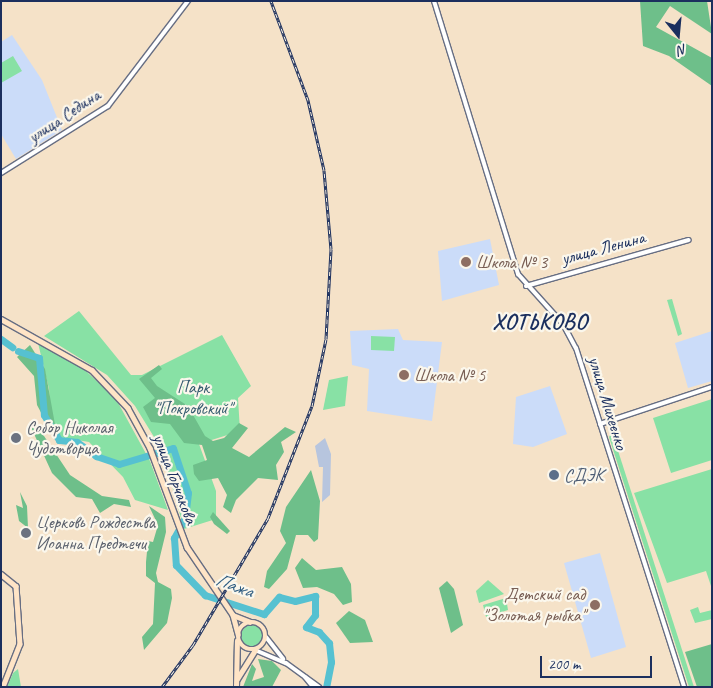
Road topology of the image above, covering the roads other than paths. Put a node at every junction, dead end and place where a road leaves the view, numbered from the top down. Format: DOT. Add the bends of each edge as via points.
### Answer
graph roads {
  1 [pos="188,1"];
  2 [pos="434,1"];
  3 [pos="1,173"];
  4 [pos="689,240"];
  5 [pos="526,286"];
  6 [pos="1,319"];
  7 [pos="712,387"];
  8 [pos="600,424"];
  9 [pos="1,574"];
  10 [pos="233,615"];
  11 [pos="252,622"];
  12 [pos="238,636"];
  13 [pos="266,637"];
  14 [pos="255,650"];
  15 [pos="286,663"];
  16 [pos="236,684"];
  17 [pos="312,684"];
  18 [pos="3,687"];
  19 [pos="319,687"];
  20 [pos="684,687"];
  1 -- 3 [label="street, улица Седина" via="108,106"];
  2 -- 5 [label="street, улица Михеенко" via="518,274"];
  4 -- 5 [label="street, улица Ленина"];
  5 -- 8 [label="street, улица Михеенко" via="573,340"];
  6 -- 10 [label="main road, улица Горчакова" via="46,341 102,378 128,408 155,459 181,535 207,580"];
  7 -- 8 [label="street"];
  8 -- 20 [label="street, улица Михеенко"];
  9 -- 18 [label="main road" via="16,586 20,644"];
  10 -- 11 [label="main road"];
  10 -- 12 [label="main road"];
  11 -- 12 [label="main road"];
  11 -- 13 [label="main road" via="260,625"];
  12 -- 14 [label="main road" via="243,648"];
  12 -- 16 [label="main road"];
  13 -- 14 [label="main road"];
  13 -- 15 [label="street"];
  14 -- 15 [label="street"];
  14 -- 16 [label="main road"];
  15 -- 17 [label="street"];
  17 -- 19 [label="street"];
}
